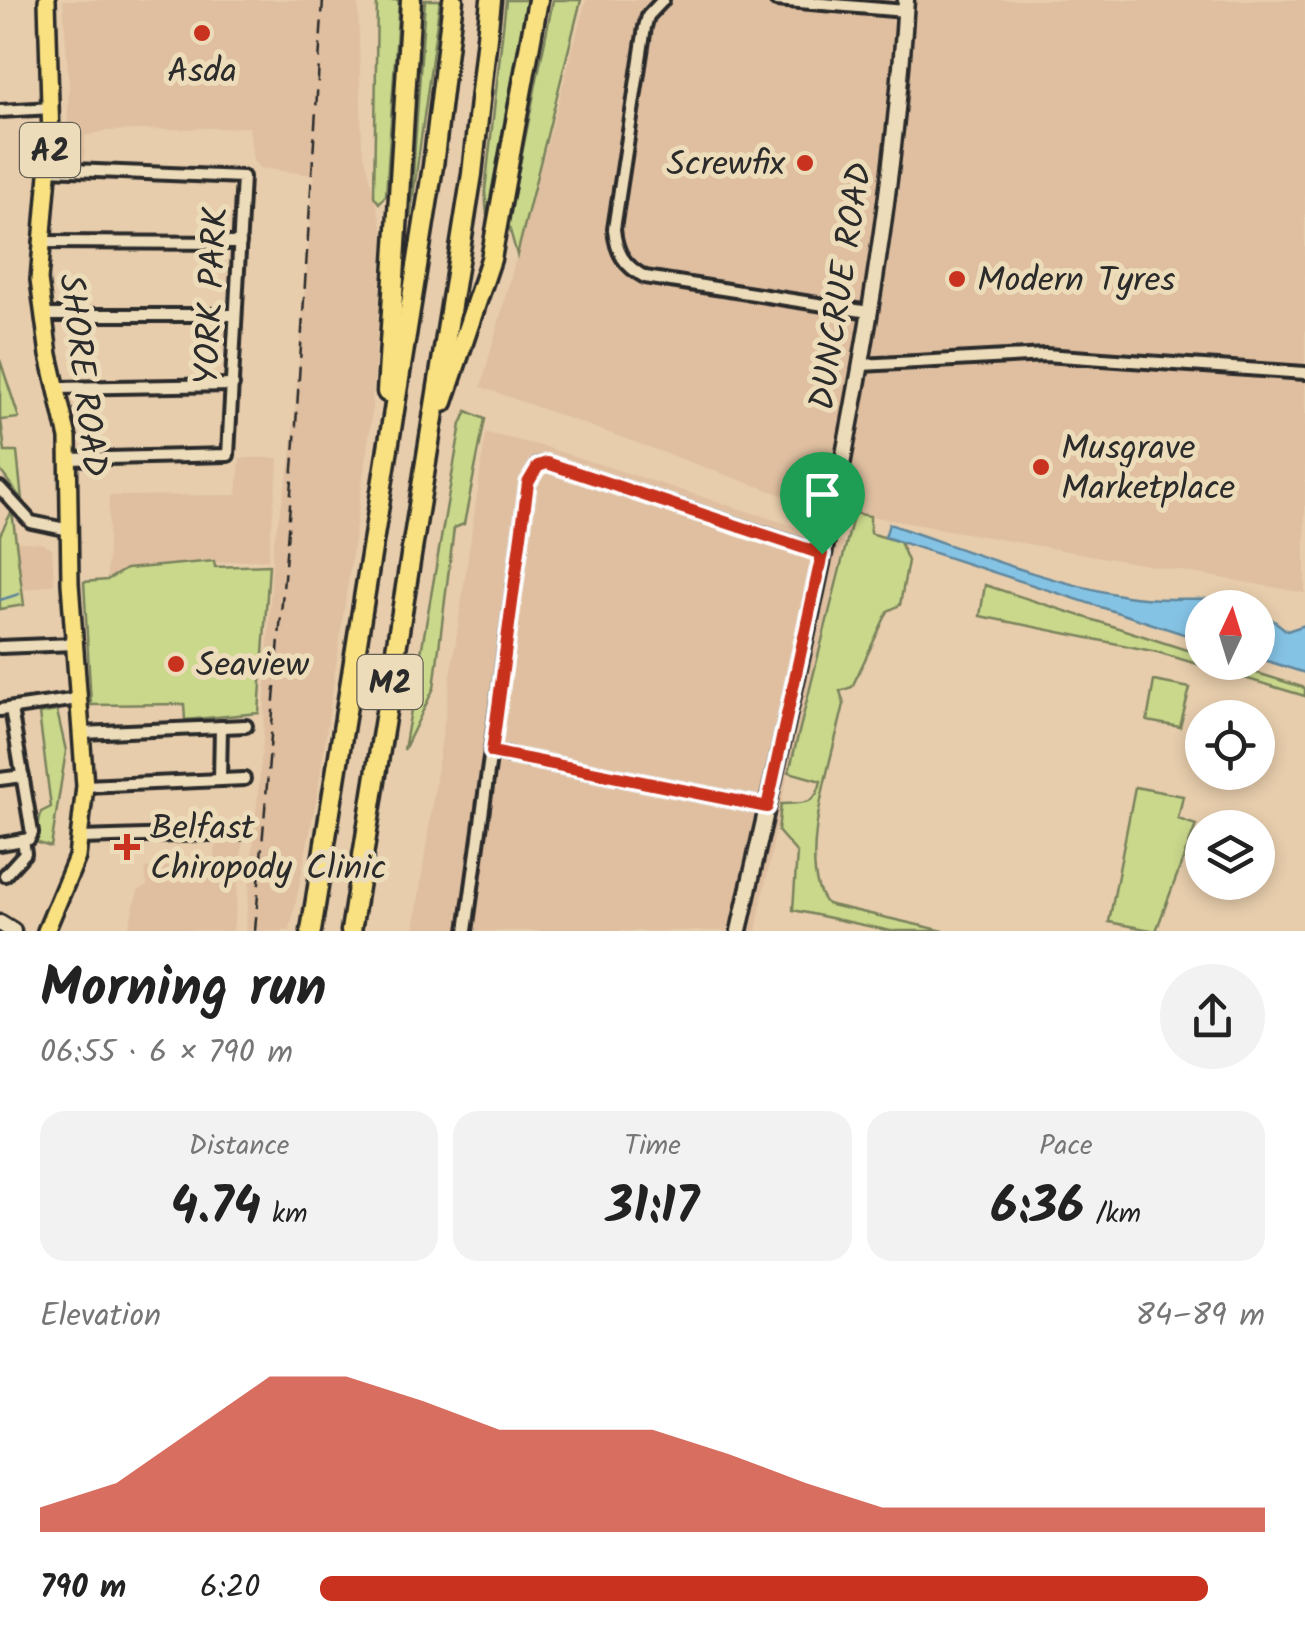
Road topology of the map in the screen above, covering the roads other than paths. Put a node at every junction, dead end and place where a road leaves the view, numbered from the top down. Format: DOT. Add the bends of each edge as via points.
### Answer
graph roads {
  1 [pos="47,0"];
  2 [pos="411,0"];
  3 [pos="452,0"];
  4 [pos="492,0"];
  5 [pos="538,0"];
  6 [pos="664,0"];
  7 [pos="776,0"];
  8 [pos="905,5"];
  9 [pos="52,108"];
  10 [pos="0,111"];
  11 [pos="48,168"];
  12 [pos="39,242"];
  13 [pos="240,244"];
  14 [pos="869,312"];
  15 [pos="43,315"];
  16 [pos="235,316"];
  17 [pos="861,365"];
  18 [pos="1305,374"];
  19 [pos="232,384"];
  20 [pos="57,388"];
  21 [pos="430,434"];
  22 [pos="389,448"];
  23 [pos="68,459"];
  24 [pos="0,488"];
  25 [pos="70,530"];
  26 [pos="822,554"];
  27 [pos="74,644"];
  28 [pos="0,647"];
  29 [pos="78,699"];
  30 [pos="6,710"];
  31 [pos="246,726"];
  32 [pos="221,727"];
  33 [pos="81,734"];
  34 [pos="492,752"];
  35 [pos="23,776"];
  36 [pos="0,779"];
  37 [pos="244,779"];
  38 [pos="220,780"];
  39 [pos="85,786"];
  40 [pos="767,807"];
  41 [pos="240,832"];
  42 [pos="81,838"];
  43 [pos="23,840"];
  44 [pos="0,844"];
  45 [pos="6,875"];
  46 [pos="0,923"];
  47 [pos="13,931"];
  48 [pos="46,931"];
  49 [pos="312,931"];
  50 [pos="350,931"];
  51 [pos="466,931"];
  52 [pos="739,931"];
  1 -- 9 [label="main road, SHORE ROAD / A2"];
  2 -- 22 [label="highway"];
  3 -- 22 [label="highway, M2"];
  4 -- 21 [label="highway, M2"];
  5 -- 21 [label="highway" via="491,259"];
  6 -- 14 [label="street" via="645,27 614,229 620,255 645,277"];
  7 -- 8 [label="street"];
  8 -- 14 [label="street, DUNCRUE ROAD"];
  9 -- 10 [label="street"];
  9 -- 11 [label="main road, SHORE ROAD / A2"];
  11 -- 12 [label="main road, SHORE ROAD / A2"];
  11 -- 13 [label="street, YORK PARK" via="237,174 244,178"];
  12 -- 13 [label="street"];
  12 -- 15 [label="main road, SHORE ROAD / A2"];
  13 -- 16 [label="street, YORK PARK"];
  14 -- 17 [label="street, DUNCRUE ROAD"];
  15 -- 16 [label="street"];
  15 -- 20 [label="main road, SHORE ROAD / A2"];
  16 -- 19 [label="street, YORK PARK"];
  17 -- 18 [label="street" via="1045,355"];
  17 -- 26 [label="street, DUNCRUE ROAD"];
  19 -- 20 [label="street"];
  19 -- 23 [label="street, YORK PARK" via="228,455"];
  20 -- 23 [label="main road, SHORE ROAD / A2"];
  21 -- 50 [label="highway, M2"];
  22 -- 49 [label="highway, M2"];
  23 -- 25 [label="main road, SHORE ROAD / A2"];
  24 -- 25 [label="street" via="31,522"];
  25 -- 27 [label="main road, SHORE ROAD / A2"];
  26 -- 34 [label="street" via="547,463 538,466 528,483"];
  26 -- 40 [label="street, DUNCRUE ROAD"];
  27 -- 28 [label="street"];
  27 -- 29 [label="main road, SHORE ROAD / A2"];
  29 -- 30 [label="street"];
  29 -- 33 [label="main road, SHORE ROAD / A2"];
  30 -- 35 [label="street"];
  31 -- 32 [label="street"];
  32 -- 33 [label="street"];
  32 -- 38 [label="street"];
  33 -- 39 [label="main road, SHORE ROAD / A2"];
  34 -- 40 [label="street"];
  34 -- 51 [label="street"];
  35 -- 36 [label="street"];
  35 -- 43 [label="street" via="32,834"];
  37 -- 38 [label="street"];
  38 -- 39 [label="street"];
  39 -- 42 [label="main road, SHORE ROAD / A2"];
  40 -- 52 [label="street, DUNCRUE ROAD"];
  41 -- 42 [label="street"];
  42 -- 48 [label="main road, SHORE ROAD / A2"];
  43 -- 44 [label="street"];
  43 -- 45 [label="street" via="25,853"];
  46 -- 47 [label="street"];
}
